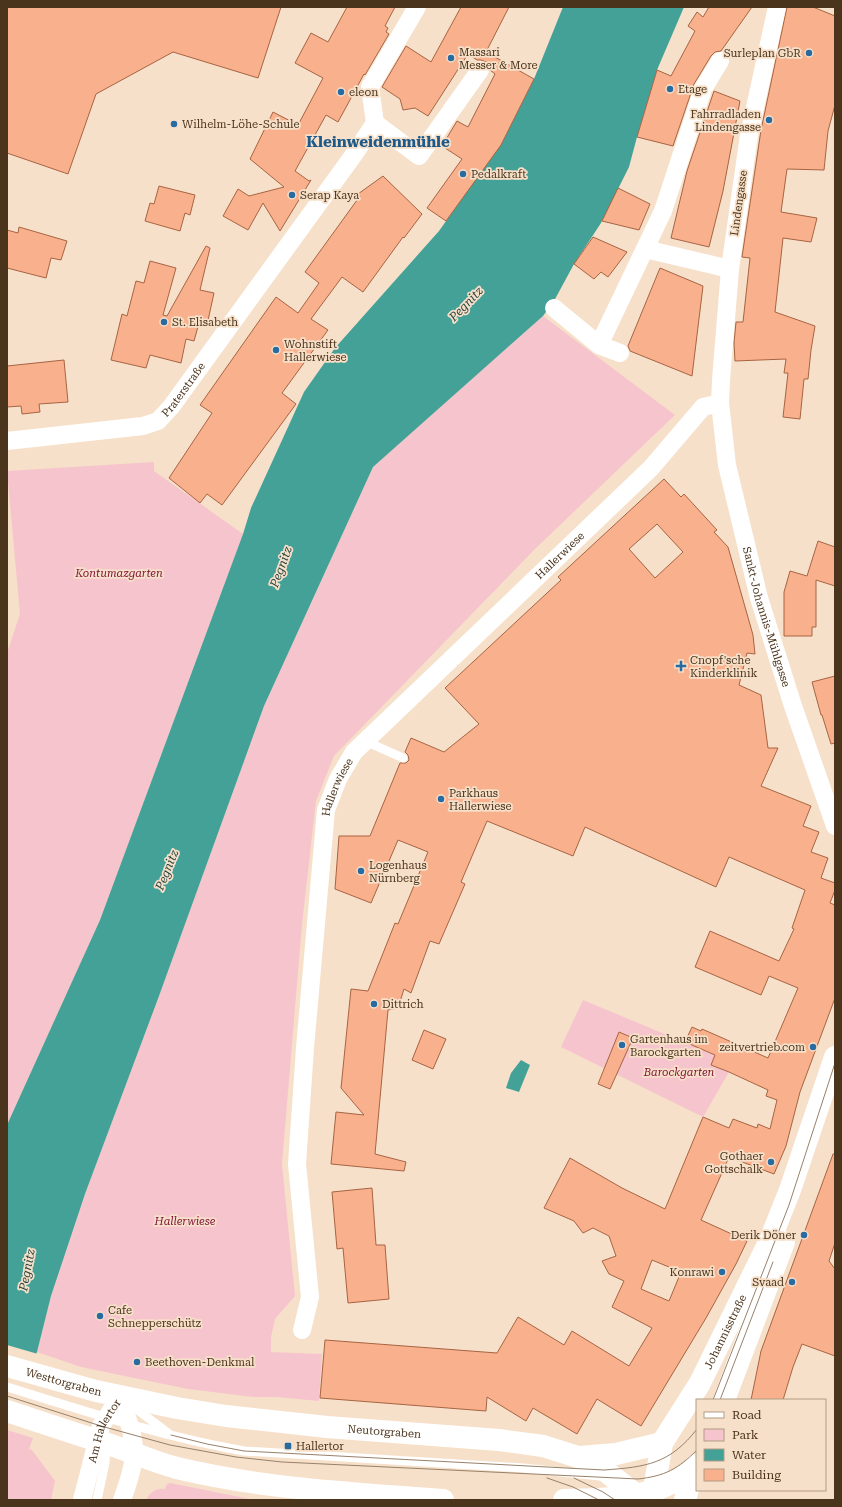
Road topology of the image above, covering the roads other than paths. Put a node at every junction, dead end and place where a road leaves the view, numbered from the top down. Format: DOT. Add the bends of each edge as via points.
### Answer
graph roads {
  1 [pos="417,7"];
  2 [pos="777,7"];
  3 [pos="720,61"];
  4 [pos="480,70"];
  5 [pos="374,123"];
  6 [pos="645,248"];
  7 [pos="730,268"];
  8 [pos="554,308"];
  9 [pos="599,345"];
  10 [pos="620,353"];
  11 [pos="720,403"];
  12 [pos="7,441"];
  13 [pos="365,741"];
  14 [pos="403,758"];
  15 [pos="835,826"];
  16 [pos="835,1057"];
  17 [pos="835,1096"];
  18 [pos="302,1330"];
  19 [pos="7,1366"];
  20 [pos="7,1387"];
  21 [pos="50,1389"];
  22 [pos="120,1397"];
  23 [pos="724,1399"];
  24 [pos="7,1411"];
  25 [pos="129,1425"];
  26 [pos="101,1428"];
  27 [pos="171,1435"];
  28 [pos="662,1443"];
  29 [pos="134,1454"];
  30 [pos="578,1457"];
  31 [pos="696,1467"];
  32 [pos="615,1477"];
  33 [pos="646,1496"];
  34 [pos="82,1500"];
  35 [pos="97,1500"];
  36 [pos="122,1500"];
  37 [pos="442,1500"];
  38 [pos="564,1500"];
  39 [pos="686,1500"];
  1 -- 5 [label="street" via="370,86"];
  2 -- 7 [label="street, Lindengasse" via="749,135"];
  3 -- 6 [label="street" via="703,89 663,211"];
  4 -- 5 [label="street" via="419,156"];
  5 -- 12 [label="street, Praterstraße" via="283,254 172,407 158,421 143,426"];
  6 -- 7 [label="street"];
  6 -- 9 [label="street"];
  7 -- 11 [label="street, Lindengasse"];
  8 -- 9 [label="street"];
  9 -- 10 [label="street"];
  11 -- 13 [label="street, Hallerwiese" via="703,407 652,468"];
  11 -- 15 [label="street, Sankt-Johannis-Mühlgasse" via="727,465 759,598 792,706"];
  13 -- 14 [label="lane"];
  13 -- 18 [label="street, Hallerwiese" via="354,752 338,779 326,810 304,1048 297,1164 310,1297"];
  16 -- 28 [label="main road, Johannisstraße" via="771,1238 700,1383"];
  17 -- 23 [label="main road, Johannisstraße" via="792,1220"];
  19 -- 21 [label="main road, Westtorgraben"];
  20 -- 21 [label="lane"];
  21 -- 22 [label="main road, Westtorgraben"];
  21 -- 26 [label="lane"];
  22 -- 25 [label="street, Am Hallertor"];
  22 -- 26 [label="street, Am Hallertor"];
  22 -- 27 [label="lane"];
  22 -- 30 [label="main road, Neutorgraben" via="257,1420 529,1443"];
  24 -- 26 [label="main road" via="39,1421"];
  25 -- 26 [label="lane"];
  25 -- 27 [label="lane"];
  25 -- 29 [label="street, Am Hallertor"];
  26 -- 29 [label="main road"];
  26 -- 34 [label="street, Am Hallertor"];
  26 -- 35 [label="lane, Am Hallertor" via="103,1478"];
  27 -- 32 [label="lane" via="244,1450 523,1468"];
  28 -- 30 [label="main road" via="616,1454"];
  28 -- 33 [label="main road, Johannisstraße"];
  29 -- 36 [label="street, Am Hallertor"];
  29 -- 37 [label="main road" via="176,1467 262,1484"];
  30 -- 32 [label="main road, Neutorgraben"];
  31 -- 33 [label="main road" via="676,1482"];
  31 -- 39 [label="main road"];
  32 -- 33 [label="main road, Neutorgraben"];
  33 -- 38 [label="main road"];
}
